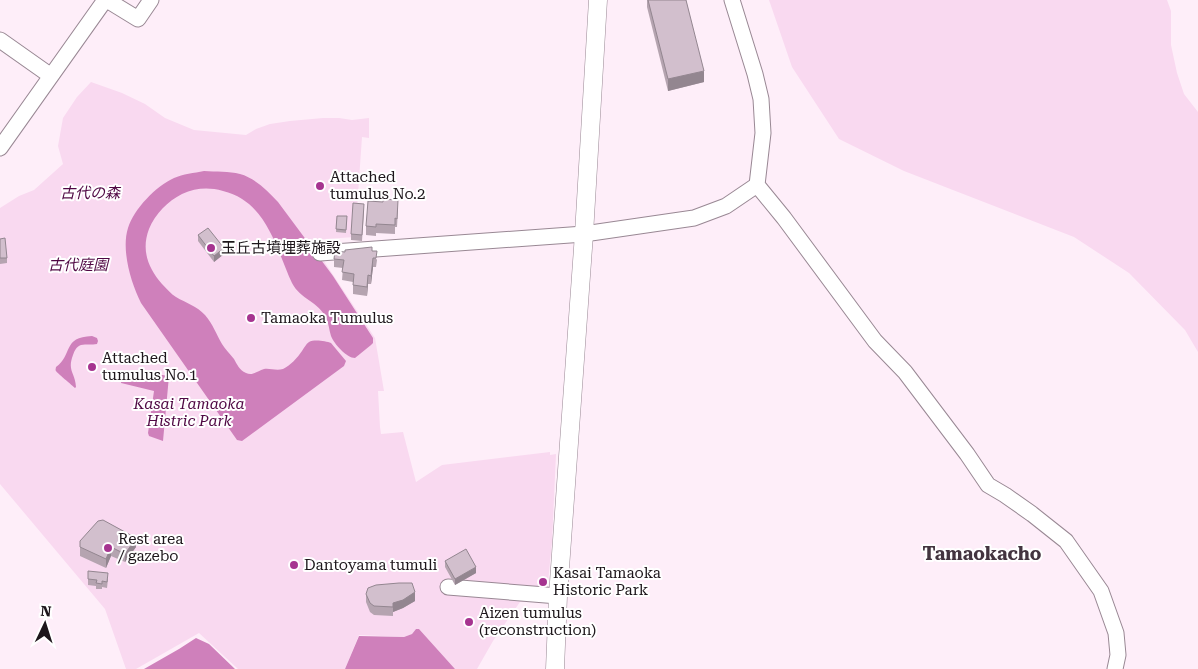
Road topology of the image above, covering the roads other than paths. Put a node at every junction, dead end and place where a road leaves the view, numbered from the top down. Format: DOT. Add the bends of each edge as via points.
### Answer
graph roads {
  1 [pos="106,0"];
  2 [pos="151,0"];
  3 [pos="598,0"];
  4 [pos="732,0"];
  5 [pos="0,40"];
  6 [pos="51,76"];
  7 [pos="0,148"];
  8 [pos="757,185"];
  9 [pos="584,234"];
  10 [pos="320,253"];
  11 [pos="448,587"];
  12 [pos="558,596"];
  13 [pos="555,669"];
  14 [pos="1115,669"];
  1 -- 2 [label="street" via="138,19"];
  1 -- 6 [label="street"];
  3 -- 9 [label="street"];
  4 -- 8 [label="street" via="761,99 763,133"];
  5 -- 6 [label="street"];
  6 -- 7 [label="street"];
  8 -- 9 [label="street" via="726,206 694,218"];
  8 -- 14 [label="street" via="876,341 905,372 988,485 1066,541 1101,591 1116,633 1118,655"];
  9 -- 10 [label="street"];
  9 -- 12 [label="street"];
  11 -- 12 [label="street"];
  12 -- 13 [label="street"];
}
